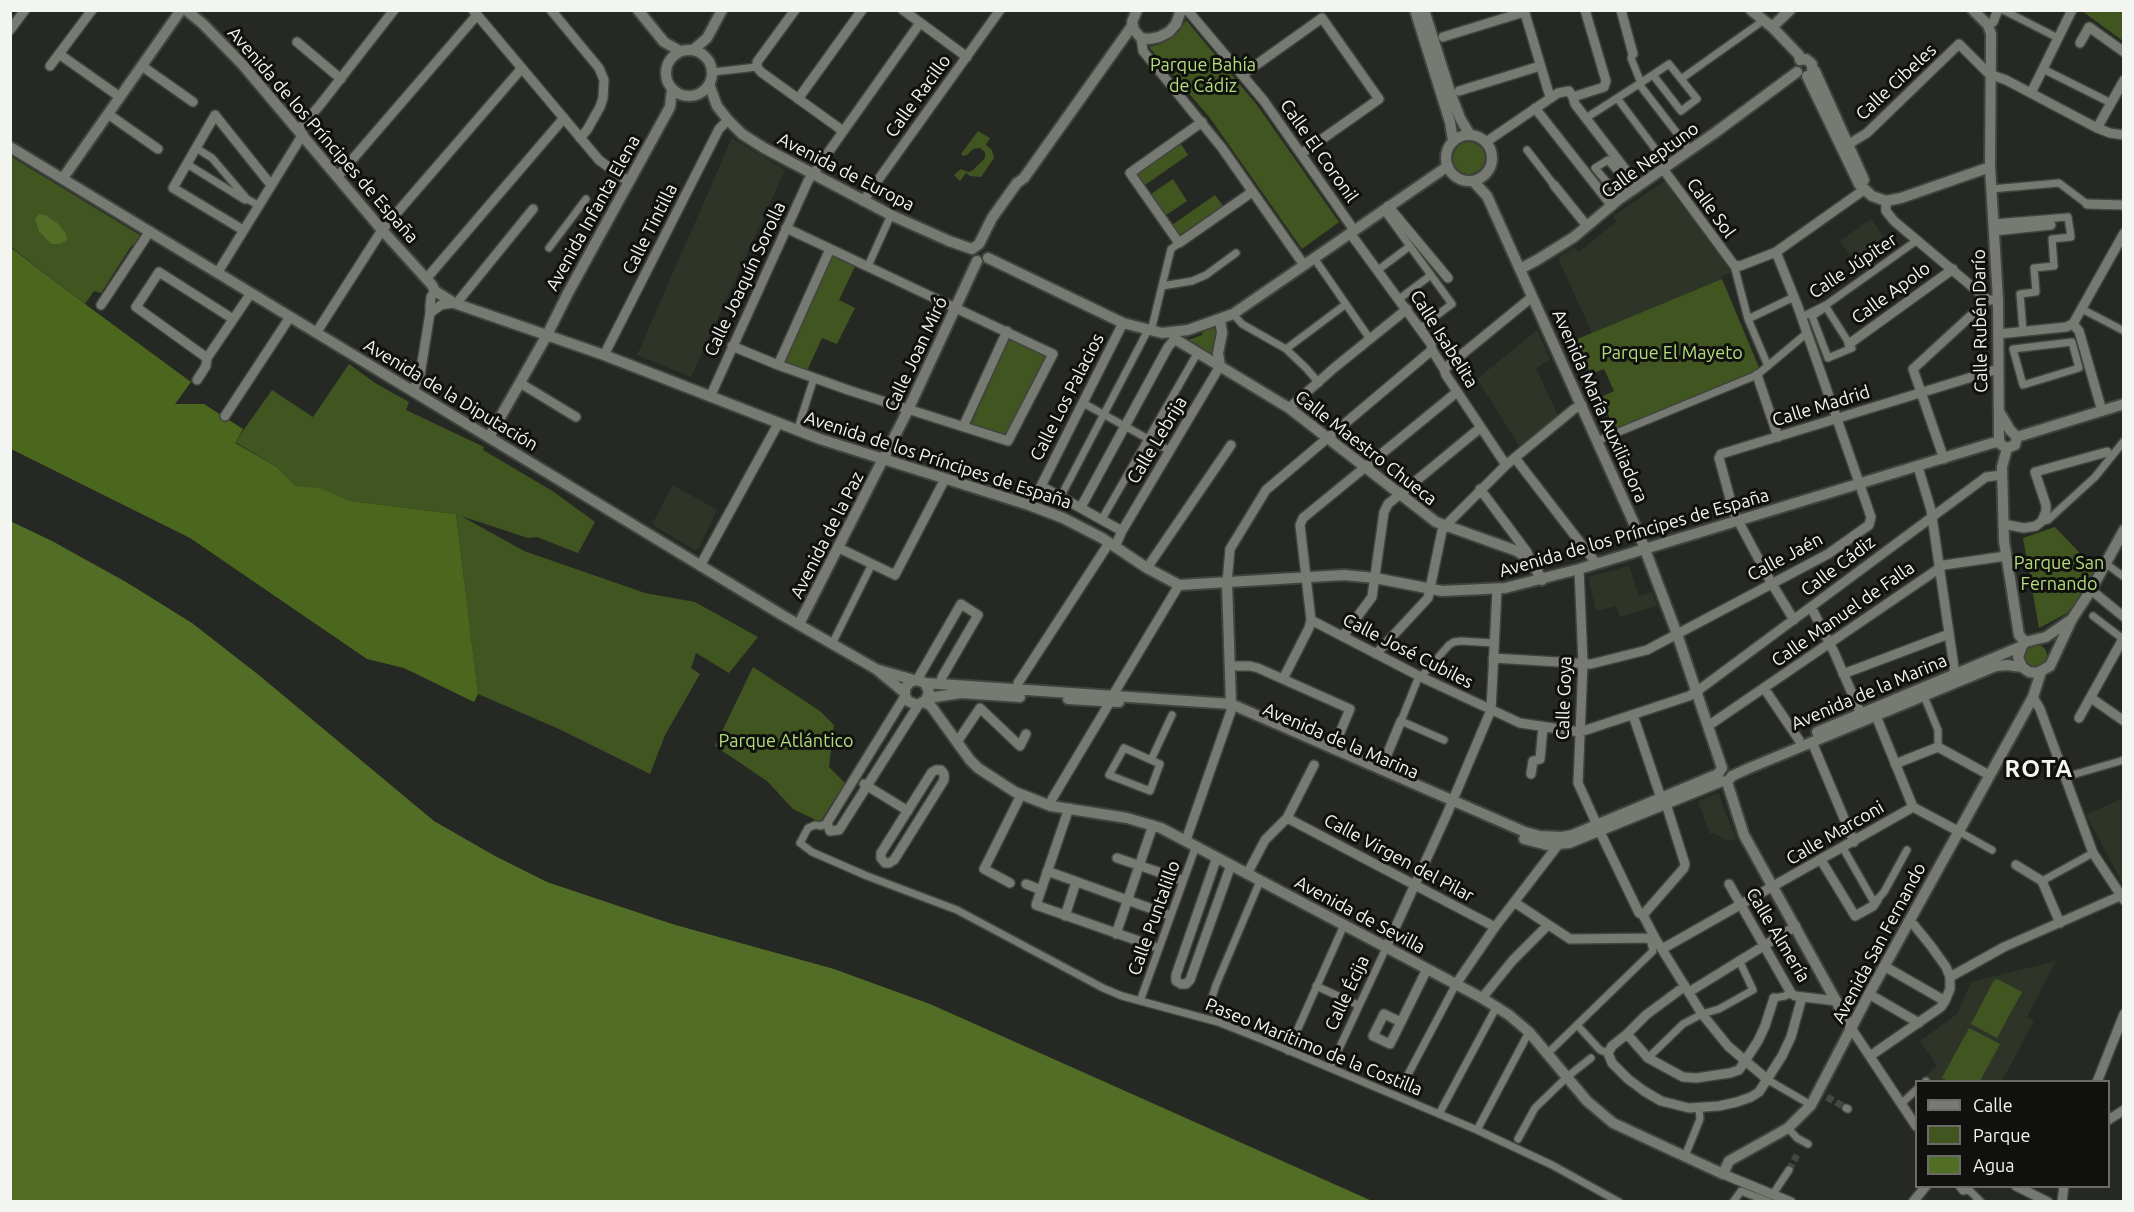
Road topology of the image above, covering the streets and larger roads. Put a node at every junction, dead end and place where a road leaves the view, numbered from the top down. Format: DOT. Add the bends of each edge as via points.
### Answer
graph roads {
  1 [pos="25,10"];
  2 [pos="92,10"];
  3 [pos="181,10"];
  4 [pos="186,10"];
  5 [pos="394,10"];
  6 [pos="489,10"];
  7 [pos="551,10"];
  8 [pos="638,10"];
  9 [pos="722,10"];
  10 [pos="795,10"];
  11 [pos="862,10"];
  12 [pos="903,10"];
  13 [pos="999,10"];
  14 [pos="1137,10"];
  15 [pos="1183,10"];
  16 [pos="1415,10"];
  17 [pos="1424,10"];
  18 [pos="1585,10"];
  19 [pos="1621,10"];
  20 [pos="1751,10"];
  21 [pos="1790,10"];
  22 [pos="1973,10"];
  23 [pos="1998,10"];
  24 [pos="2003,10"];
  25 [pos="2072,10"];
  26 [pos="1524,11"];
  27 [pos="477,14"];
  28 [pos="1764,20"];
  29 [pos="920,23"];
  30 [pos="1988,25"];
  31 [pos="1132,26"];
  32 [pos="1772,27"];
  33 [pos="10,30"];
  34 [pos="1443,37"];
  35 [pos="707,38"];
  36 [pos="1140,38"];
  37 [pos="2058,38"];
  38 [pos="297,42"];
  39 [pos="664,42"];
  40 [pos="2080,43"];
  41 [pos="1116,47"];
  42 [pos="693,50"];
  43 [pos="680,51"];
  44 [pos="2124,52"];
  45 [pos="59,54"];
  46 [pos="1633,54"];
  47 [pos="705,56"];
  48 [pos="967,57"];
  49 [pos="668,62"];
  50 [pos="50,66"];
  51 [pos="142,66"];
  52 [pos="1540,66"];
  53 [pos="757,67"];
  54 [pos="522,68"];
  55 [pos="2043,69"];
  56 [pos="712,72"];
  57 [pos="1805,72"];
  58 [pos="1989,74"];
  59 [pos="1242,75"];
  60 [pos="1653,75"];
  61 [pos="340,79"];
  62 [pos="1681,79"];
  63 [pos="2124,80"];
  64 [pos="1640,83"];
  65 [pos="709,84"];
  66 [pos="672,89"];
  67 [pos="1459,91"];
  68 [pos="2031,93"];
  69 [pos="684,95"];
  70 [pos="696,95"];
  71 [pos="120,97"];
  72 [pos="1550,97"];
  73 [pos="1573,97"];
  74 [pos="1617,98"];
  75 [pos="798,99"];
  76 [pos="193,102"];
  77 [pos="2111,103"];
  78 [pos="717,106"];
  79 [pos="670,107"];
  80 [pos="1535,108"];
  81 [pos="108,114"];
  82 [pos="564,118"];
  83 [pos="1586,118"];
  84 [pos="728,120"];
  85 [pos="1202,123"];
  86 [pos="2097,128"];
  87 [pos="301,131"];
  88 [pos="843,131"];
  89 [pos="1470,135"];
  90 [pos="2124,135"];
  91 [pos="580,138"];
  92 [pos="1453,141"];
  93 [pos="1486,142"];
  94 [pos="1845,146"];
  95 [pos="10,147"];
  96 [pos="196,148"];
  97 [pos="158,149"];
  98 [pos="1527,150"];
  99 [pos="1690,150"];
  100 [pos="1301,154"];
  101 [pos="187,164"];
  102 [pos="1448,166"];
  103 [pos="1990,167"];
  104 [pos="1665,168"];
  105 [pos="812,174"];
  106 [pos="1486,174"];
  107 [pos="338,176"];
  108 [pos="63,178"];
  109 [pos="1473,181"];
  110 [pos="629,183"];
  111 [pos="271,185"];
  112 [pos="1554,185"];
  113 [pos="1638,186"];
  114 [pos="1865,189"];
  115 [pos="1991,189"];
  116 [pos="1252,192"];
  117 [pos="1616,193"];
  118 [pos="1487,196"];
  119 [pos="247,199"];
  120 [pos="586,199"];
  121 [pos="863,201"];
  122 [pos="1886,201"];
  123 [pos="2088,204"];
  124 [pos="258,205"];
  125 [pos="2124,205"];
  126 [pos="1612,206"];
  127 [pos="1386,208"];
  128 [pos="533,209"];
  129 [pos="891,215"];
  130 [pos="2051,225"];
  131 [pos="1587,226"];
  132 [pos="1994,227"];
  133 [pos="786,228"];
  134 [pos="243,230"];
  135 [pos="382,230"];
  136 [pos="150,231"];
  137 [pos="1352,231"];
  138 [pos="2124,233"];
  139 [pos="1916,241"];
  140 [pos="1179,243"];
  141 [pos="978,246"];
  142 [pos="1410,246"];
  143 [pos="549,248"];
  144 [pos="830,249"];
  145 [pos="1776,252"];
  146 [pos="1236,253"];
  147 [pos="988,258"];
  148 [pos="1314,258"];
  149 [pos="977,261"];
  150 [pos="1304,265"];
  151 [pos="1734,265"];
  152 [pos="868,266"];
  153 [pos="1953,268"];
  154 [pos="1520,269"];
  155 [pos="1378,270"];
  156 [pos="218,272"];
  157 [pos="1431,275"];
  158 [pos="1448,278"];
  159 [pos="431,285"];
  160 [pos="1162,286"];
  161 [pos="251,293"];
  162 [pos="1532,297"];
  163 [pos="1794,297"];
  164 [pos="1399,298"];
  165 [pos="1993,300"];
  166 [pos="464,304"];
  167 [pos="1346,304"];
  168 [pos="101,306"];
  169 [pos="955,306"];
  170 [pos="1407,309"];
  171 [pos="2082,309"];
  172 [pos="433,310"];
  173 [pos="1233,314"];
  174 [pos="1806,315"];
  175 [pos="290,317"];
  176 [pos="233,319"];
  177 [pos="1748,319"];
  178 [pos="1220,320"];
  179 [pos="1123,323"];
  180 [pos="2073,324"];
  181 [pos="1420,328"];
  182 [pos="1150,330"];
  183 [pos="1007,331"];
  184 [pos="2024,331"];
  185 [pos="2124,331"];
  186 [pos="316,333"];
  187 [pos="1807,333"];
  188 [pos="1998,334"];
  189 [pos="547,335"];
  190 [pos="1174,336"];
  191 [pos="1370,339"];
  192 [pos="1849,344"];
  193 [pos="732,346"];
  194 [pos="1286,349"];
  195 [pos="2013,349"];
  196 [pos="1432,350"];
  197 [pos="1198,352"];
  198 [pos="604,356"];
  199 [pos="207,358"];
  200 [pos="778,365"];
  201 [pos="1220,366"];
  202 [pos="1768,366"];
  203 [pos="1444,369"];
  204 [pos="1998,369"];
  205 [pos="1757,375"];
  206 [pos="814,378"];
  207 [pos="197,380"];
  208 [pos="520,383"];
  209 [pos="1319,383"];
  210 [pos="413,390"];
  211 [pos="1457,392"];
  212 [pos="1922,393"];
  213 [pos="710,397"];
  214 [pos="1083,403"];
  215 [pos="2124,404"];
  216 [pos="1582,405"];
  217 [pos="1289,408"];
  218 [pos="909,410"];
  219 [pos="2102,411"];
  220 [pos="1104,415"];
  221 [pos="225,416"];
  222 [pos="576,417"];
  223 [pos="1835,419"];
  224 [pos="778,424"];
  225 [pos="1125,426"];
  226 [pos="963,427"];
  227 [pos="1480,428"];
  228 [pos="797,431"];
  229 [pos="489,437"];
  230 [pos="1327,437"];
  231 [pos="1778,437"];
  232 [pos="1149,439"];
  233 [pos="2006,439"];
  234 [pos="1597,441"];
  235 [pos="2124,441"];
  236 [pos="1231,445"];
  237 [pos="1170,451"];
  238 [pos="2107,452"];
  239 [pos="1515,458"];
  240 [pos="1944,459"];
  241 [pos="884,460"];
  242 [pos="1506,465"];
  243 [pos="1364,467"];
  244 [pos="1918,468"];
  245 [pos="2002,471"];
  246 [pos="945,479"];
  247 [pos="1858,485"];
  248 [pos="1041,486"];
  249 [pos="1480,489"];
  250 [pos="1398,494"];
  251 [pos="1061,496"];
  252 [pos="1029,505"];
  253 [pos="1082,507"];
  254 [pos="1932,518"];
  255 [pos="1102,519"];
  256 [pos="1738,520"];
  257 [pos="2042,521"];
  258 [pos="2003,524"];
  259 [pos="1446,525"];
  260 [pos="2124,530"];
  261 [pos="1122,531"];
  262 [pos="1112,545"];
  263 [pos="839,548"];
  264 [pos="1645,548"];
  265 [pos="2006,556"];
  266 [pos="1531,561"];
  267 [pos="1596,563"];
  268 [pos="2105,563"];
  269 [pos="872,564"];
  270 [pos="700,566"];
  271 [pos="1147,568"];
  272 [pos="1939,568"];
  273 [pos="1579,569"];
  274 [pos="2124,577"];
  275 [pos="1305,578"];
  276 [pos="1375,578"];
  277 [pos="1542,580"];
  278 [pos="1227,583"];
  279 [pos="1772,584"];
  280 [pos="1179,585"];
  281 [pos="1431,590"];
  282 [pos="1497,590"];
  283 [pos="2091,590"];
  284 [pos="1811,607"];
  285 [pos="2088,613"];
  286 [pos="2124,617"];
  287 [pos="2072,619"];
  288 [pos="1311,620"];
  289 [pos="1794,620"];
  290 [pos="799,624"];
  291 [pos="1677,634"];
  292 [pos="1949,634"];
  293 [pos="1343,636"];
  294 [pos="2123,638"];
  295 [pos="2037,639"];
  296 [pos="1494,643"];
  297 [pos="831,644"];
  298 [pos="2024,644"];
  299 [pos="1829,645"];
  300 [pos="1376,654"];
  301 [pos="1494,658"];
  302 [pos="2052,661"];
  303 [pos="1583,663"];
  304 [pos="1230,666"];
  305 [pos="876,669"];
  306 [pos="2026,670"];
  307 [pos="2041,672"];
  308 [pos="1843,674"];
  309 [pos="1955,674"];
  310 [pos="1420,677"];
  311 [pos="1283,679"];
  312 [pos="919,681"];
  313 [pos="941,684"];
  314 [pos="1764,688"];
  315 [pos="1018,689"];
  316 [pos="1696,692"];
  317 [pos="905,694"];
  318 [pos="1924,696"];
  319 [pos="2033,697"];
  320 [pos="1112,698"];
  321 [pos="2091,698"];
  322 [pos="924,702"];
  323 [pos="1231,707"];
  324 [pos="1491,710"];
  325 [pos="1861,714"];
  326 [pos="1172,715"];
  327 [pos="1633,715"];
  328 [pos="1876,716"];
  329 [pos="2079,718"];
  330 [pos="1401,721"];
  331 [pos="2124,721"];
  332 [pos="1708,726"];
  333 [pos="1543,727"];
  334 [pos="1580,732"];
  335 [pos="1026,734"];
  336 [pos="1444,740"];
  337 [pos="1799,740"];
  338 [pos="957,742"];
  339 [pos="1812,742"];
  340 [pos="1938,747"];
  341 [pos="1333,749"];
  342 [pos="1151,760"];
  343 [pos="2124,760"];
  344 [pos="1895,764"];
  345 [pos="1314,765"];
  346 [pos="1381,770"];
  347 [pos="1530,774"];
  348 [pos="1989,774"];
  349 [pos="1725,775"];
  350 [pos="2065,777"];
  351 [pos="854,778"];
  352 [pos="867,786"];
  353 [pos="1021,795"];
  354 [pos="1664,801"];
  355 [pos="1451,803"];
  356 [pos="1051,806"];
  357 [pos="1913,807"];
  358 [pos="1069,808"];
  359 [pos="908,811"];
  360 [pos="1287,818"];
  361 [pos="827,823"];
  362 [pos="1153,825"];
  363 [pos="1599,828"];
  364 [pos="1958,831"];
  365 [pos="1186,840"];
  366 [pos="1854,842"];
  367 [pos="1558,845"];
  368 [pos="1196,846"];
  369 [pos="1843,848"];
  370 [pos="1907,850"];
  371 [pos="1992,850"];
  372 [pos="2093,853"];
  373 [pos="1217,857"];
  374 [pos="1117,858"];
  375 [pos="1821,860"];
  376 [pos="1231,865"];
  377 [pos="2016,865"];
  378 [pos="1139,866"];
  379 [pos="1047,871"];
  380 [pos="1247,874"];
  381 [pos="1179,879"];
  382 [pos="1260,881"];
  383 [pos="2042,881"];
  384 [pos="1076,882"];
  385 [pos="1010,883"];
  386 [pos="1026,884"];
  387 [pos="1415,884"];
  388 [pos="1729,884"];
  389 [pos="1774,887"];
  390 [pos="1041,890"];
  391 [pos="2122,898"];
  392 [pos="1127,900"];
  393 [pos="1514,902"];
  394 [pos="1876,902"];
  395 [pos="1742,906"];
  396 [pos="1167,914"];
  397 [pos="1643,915"];
  398 [pos="1065,916"];
  399 [pos="1908,922"];
  400 [pos="2060,923"];
  401 [pos="1344,925"];
  402 [pos="1548,925"];
  403 [pos="1796,926"];
  404 [pos="1495,927"];
  405 [pos="1116,934"];
  406 [pos="1652,939"];
  407 [pos="1764,945"];
  408 [pos="1153,946"];
  409 [pos="1386,948"];
  410 [pos="1662,949"];
  411 [pos="1739,960"];
  412 [pos="1884,966"];
  413 [pos="1427,969"];
  414 [pos="1950,977"];
  415 [pos="1456,984"];
  416 [pos="1316,986"];
  417 [pos="1687,989"];
  418 [pos="1791,993"];
  419 [pos="1869,994"];
  420 [pos="1802,997"];
  421 [pos="1482,998"];
  422 [pos="1774,998"];
  423 [pos="1140,1000"];
  424 [pos="1837,1001"];
  425 [pos="1945,1001"];
  426 [pos="1358,1005"];
  427 [pos="1497,1006"];
  428 [pos="1702,1014"];
  429 [pos="2124,1014"];
  430 [pos="1218,1022"];
  431 [pos="1401,1022"];
  432 [pos="1919,1023"];
  433 [pos="1577,1027"];
  434 [pos="1851,1028"];
  435 [pos="1529,1032"];
  436 [pos="1628,1034"];
  437 [pos="1288,1051"];
  438 [pos="1548,1053"];
  439 [pos="1608,1053"];
  440 [pos="1870,1056"];
  441 [pos="1591,1058"];
  442 [pos="1648,1058"];
  443 [pos="1746,1062"];
  444 [pos="1330,1068"];
  445 [pos="1567,1077"];
  446 [pos="1768,1080"];
  447 [pos="2098,1080"];
  448 [pos="1404,1082"];
  449 [pos="1915,1092"];
  450 [pos="1901,1104"];
  451 [pos="1811,1105"];
  452 [pos="1699,1108"];
  453 [pos="2124,1110"];
  454 [pos="1439,1114"];
  455 [pos="2110,1119"];
  456 [pos="1915,1123"];
  457 [pos="1788,1128"];
  458 [pos="1477,1130"];
  459 [pos="1518,1139"];
  460 [pos="1808,1144"];
  461 [pos="1684,1156"];
  462 [pos="1788,1170"];
  463 [pos="1723,1174"];
  464 [pos="1924,1188"];
  465 [pos="1968,1188"];
  466 [pos="2020,1188"];
  467 [pos="1762,1197"];
  468 [pos="1618,1202"];
  469 [pos="1733,1202"];
  470 [pos="1791,1202"];
  471 [pos="1913,1202"];
  472 [pos="1981,1202"];
  473 [pos="2048,1202"];
  1 -- 33 [label="street"];
  2 -- 45 [label="street"];
  3 -- 51 [label="street"];
  4 -- 87 [label="street, Avenida de los Príncipes de España" via="223,43"];
  5 -- 61 [label="street"];
  6 -- 27 [label="street"];
  7 -- 91 [label="street" via="599,68 604,80 600,107"];
  8 -- 39 [label="street"];
  9 -- 35 [label="street"];
  10 -- 53 [label="street"];
  11 -- 75 [label="street"];
  12 -- 29 [label="street"];
  13 -- 48 [label="street, Calle Racillo"];
  14 -- 31 [label="street"];
  15 -- 36 [label="street" via="1169,32"];
  15 -- 59 [label="street, Calle El Coronil" via="1189,12"];
  16 -- 92 [label="street"];
  17 -- 89 [label="street" via="1450,92"];
  18 -- 73 [label="street" via="1606,81 1604,87"];
  19 -- 46 [label="street"];
  20 -- 28 [label="street"];
  21 -- 32 [label="street"];
  22 -- 30 [label="street"];
  23 -- 30 [label="street"];
  24 -- 37 [label="street"];
  25 -- 37 [label="street"];
  26 -- 34 [label="street"];
  26 -- 52 [label="street"];
  27 -- 54 [label="street"];
  27 -- 107 [label="street"];
  28 -- 32 [label="street"];
  28 -- 62 [label="street"];
  29 -- 48 [label="street"];
  29 -- 88 [label="street, Calle Joaquín Sorolla"];
  30 -- 58 [label="street, Calle Rubén Darío"];
  31 -- 36 [label="street"];
  31 -- 41 [label="street"];
  32 -- 57 [label="street" via="1800,60 1810,62"];
  35 -- 42 [label="street"];
  35 -- 47 [label="street"];
  36 -- 41 [label="street"];
  36 -- 85 [label="street" via="1143,51"];
  37 -- 55 [label="street"];
  38 -- 61 [label="street"];
  39 -- 43 [label="street"];
  39 -- 49 [label="street"];
  40 -- 44 [label="street" via="2089,27"];
  41 -- 141 [label="street" via="992,218"];
  42 -- 43 [label="street"];
  42 -- 47 [label="street"];
  43 -- 49 [label="street"];
  45 -- 50 [label="street"];
  45 -- 71 [label="street"];
  46 -- 64 [label="street"];
  47 -- 56 [label="street"];
  48 -- 121 [label="street, Calle Racillo"];
  49 -- 66 [label="street" via="666,76"];
  51 -- 71 [label="street"];
  51 -- 76 [label="street"];
  52 -- 67 [label="street"];
  52 -- 72 [label="street"];
  53 -- 56 [label="street"];
  53 -- 75 [label="street"];
  54 -- 82 [label="street"];
  54 -- 135 [label="street"];
  55 -- 68 [label="street"];
  55 -- 77 [label="street"];
  56 -- 65 [label="street"];
  57 -- 94 [label="street" via="1815,71"];
  57 -- 99 [label="street, Calle Neptuno"];
  58 -- 68 [label="street"];
  58 -- 94 [label="street, Calle Cibeles" via="1959,44 1867,133"];
  58 -- 103 [label="street, Calle Rubén Darío"];
  59 -- 100 [label="street, Calle El Coronil"];
  59 -- 100 [label="street" via="1322,18 1379,99"];
  60 -- 62 [label="street, Calle Neptuno" via="1669,64"];
  60 -- 62 [label="street, Calle Neptuno" via="1681,111 1697,99"];
  60 -- 64 [label="street"];
  61 -- 87 [label="street"];
  63 -- 77 [label="street"];
  64 -- 74 [label="street"];
  64 -- 99 [label="street"];
  65 -- 70 [label="street"];
  65 -- 78 [label="street, Avenida de Europa"];
  66 -- 69 [label="street"];
  66 -- 79 [label="street, Avenida Infanta Elena"];
  68 -- 86 [label="street"];
  69 -- 70 [label="street"];
  69 -- 79 [label="street, Avenida Infanta Elena"];
  70 -- 78 [label="street, Avenida de Europa"];
  71 -- 81 [label="street"];
  72 -- 73 [label="street" via="1564,91"];
  72 -- 80 [label="street"];
  73 -- 83 [label="street"];
  74 -- 83 [label="street"];
  74 -- 104 [label="street"];
  75 -- 88 [label="street"];
  77 -- 86 [label="street"];
  78 -- 84 [label="street, Avenida de Europa"];
  79 -- 110 [label="street, Avenida Infanta Elena"];
  80 -- 93 [label="street"];
  80 -- 126 [label="street"];
  81 -- 97 [label="street"];
  81 -- 108 [label="street"];
  82 -- 91 [label="street"];
  82 -- 159 [label="street"];
  83 -- 113 [label="street"];
  84 -- 105 [label="street, Avenida de Europa" via="742,134"];
  84 -- 198 [label="street, Calle Tintilla" via="719,129"];
  85 -- 116 [label="street"];
  85 -- 140 [label="street" via="1130,173"];
  86 -- 90 [label="street"];
  87 -- 107 [label="street, Avenida de los Príncipes de España"];
  87 -- 111 [label="street"];
  88 -- 105 [label="street, Calle Joaquín Sorolla"];
  89 -- 92 [label="street"];
  89 -- 93 [label="street"];
  91 -- 110 [label="street" via="599,160"];
  92 -- 102 [label="street" via="1447,153"];
  93 -- 106 [label="street" via="1492,161"];
  94 -- 114 [label="street" via="1865,181"];
  95 -- 108 [label="street, Avenida de la Diputación"];
  96 -- 101 [label="street"];
  96 -- 111 [label="street" via="215,115"];
  96 -- 119 [label="street" via="212,158"];
  98 -- 112 [label="street"];
  99 -- 104 [label="street, Calle Neptuno"];
  100 -- 137 [label="street, Calle El Coronil"];
  101 -- 119 [label="street"];
  101 -- 134 [label="street" via="173,188"];
  102 -- 109 [label="street" via="1461,179"];
  102 -- 127 [label="street"];
  103 -- 115 [label="street, Calle Rubén Darío"];
  103 -- 122 [label="street"];
  104 -- 113 [label="street, Calle Neptuno"];
  104 -- 151 [label="street, Calle Sol"];
  105 -- 121 [label="street, Avenida de Europa"];
  105 -- 133 [label="street, Calle Joaquín Sorolla"];
  106 -- 109 [label="street"];
  106 -- 118 [label="street, Avenida María Auxiliadora"];
  107 -- 135 [label="street, Avenida de los Príncipes de España"];
  108 -- 136 [label="street, Avenida de la Diputación"];
  109 -- 118 [label="street, Avenida María Auxiliadora"];
  110 -- 189 [label="street, Avenida Infanta Elena"];
  111 -- 124 [label="street"];
  112 -- 131 [label="street"];
  113 -- 126 [label="street, Calle Neptuno"];
  114 -- 122 [label="street"];
  114 -- 145 [label="street"];
  115 -- 123 [label="street" via="2059,183"];
  115 -- 132 [label="street, Calle Rubén Darío"];
  116 -- 140 [label="street"];
  116 -- 150 [label="street"];
  117 -- 117 [label="street" via="1595,168 1608,160 1627,183"];
  118 -- 154 [label="street, Avenida María Auxiliadora"];
  119 -- 124 [label="street"];
  120 -- 143 [label="street"];
  121 -- 129 [label="street, Avenida de Europa"];
  122 -- 139 [label="street" via="1887,211"];
  123 -- 125 [label="street"];
  124 -- 134 [label="street"];
  126 -- 131 [label="street, Calle Neptuno"];
  127 -- 137 [label="street"];
  127 -- 142 [label="street"];
  127 -- 158 [label="street"];
  128 -- 166 [label="street"];
  129 -- 141 [label="street, Avenida de Europa" via="949,242"];
  129 -- 152 [label="street"];
  130 -- 132 [label="street, Calle Rubén Darío"];
  131 -- 154 [label="street, Calle Neptuno"];
  132 -- 165 [label="street, Calle Rubén Darío"];
  132 -- 184 [label="street, Calle Rubén Darío" via="2068,217 2071,237 2052,239 2054,266 2034,268 2036,292 2020,294"];
  133 -- 144 [label="street"];
  133 -- 193 [label="street, Calle Joaquín Sorolla"];
  134 -- 156 [label="street"];
  135 -- 159 [label="street, Avenida de los Príncipes de España"];
  135 -- 186 [label="street"];
  136 -- 156 [label="street, Avenida de la Diputación"];
  136 -- 168 [label="street"];
  137 -- 148 [label="street"];
  137 -- 155 [label="street, Calle Isabelita"];
  138 -- 171 [label="street"];
  139 -- 153 [label="street"];
  139 -- 174 [label="street, Calle Júpiter"];
  140 -- 160 [label="street" via="1171,249"];
  141 -- 147 [label="street" via="989,249"];
  141 -- 149 [label="street" via="972,258"];
  142 -- 155 [label="street"];
  142 -- 157 [label="street"];
  144 -- 152 [label="street"];
  144 -- 200 [label="street"];
  145 -- 151 [label="street"];
  145 -- 163 [label="street"];
  146 -- 160 [label="street" via="1206,275 1179,285"];
  147 -- 149 [label="street"];
  147 -- 179 [label="street"];
  148 -- 150 [label="street"];
  148 -- 167 [label="street"];
  149 -- 169 [label="street, Calle Joan Miró"];
  150 -- 173 [label="street"];
  151 -- 177 [label="street"];
  152 -- 169 [label="street"];
  153 -- 165 [label="street"];
  153 -- 192 [label="street, Calle Apolo"];
  154 -- 162 [label="street, Avenida María Auxiliadora"];
  155 -- 164 [label="street, Calle Isabelita"];
  156 -- 161 [label="street, Avenida de la Diputación"];
  157 -- 164 [label="street"];
  157 -- 181 [label="street" via="1452,304"];
  159 -- 166 [label="street, Avenida de los Príncipes de España" via="442,287"];
  159 -- 172 [label="street"];
  160 -- 182 [label="street"];
  161 -- 175 [label="street, Avenida de la Diputación"];
  161 -- 176 [label="street"];
  162 -- 203 [label="street"];
  162 -- 216 [label="street, Avenida María Auxiliadora"];
  163 -- 177 [label="street"];
  163 -- 187 [label="street"];
  164 -- 170 [label="street, Calle Isabelita"];
  165 -- 188 [label="street, Calle Rubén Darío"];
  165 -- 212 [label="street" via="1913,369"];
  166 -- 172 [label="street"];
  166 -- 189 [label="street, Avenida de los Príncipes de España"];
  167 -- 191 [label="street"];
  167 -- 194 [label="street"];
  169 -- 183 [label="street"];
  169 -- 218 [label="street, Calle Joan Miró"];
  170 -- 181 [label="street, Calle Isabelita"];
  170 -- 191 [label="street"];
  171 -- 180 [label="street"];
  171 -- 185 [label="street"];
  172 -- 210 [label="street" via="420,375"];
  173 -- 178 [label="street"];
  173 -- 194 [label="street" via="1242,324"];
  175 -- 186 [label="street, Avenida de la Diputación"];
  175 -- 221 [label="street"];
  176 -- 199 [label="street"];
  176 -- 199 [label="street" via="159,272 136,307"];
  177 -- 202 [label="street"];
  178 -- 190 [label="street"];
  178 -- 201 [label="street"];
  179 -- 182 [label="street"];
  179 -- 214 [label="street, Calle Los Palacios"];
  180 -- 184 [label="street"];
  180 -- 219 [label="street" via="2079,332"];
  181 -- 196 [label="street, Calle Isabelita"];
  182 -- 190 [label="street"];
  182 -- 220 [label="street"];
  183 -- 226 [label="street"];
  183 -- 226 [label="street" via="1053,354 1008,441"];
  184 -- 188 [label="street"];
  186 -- 210 [label="street, Avenida de la Diputación"];
  187 -- 202 [label="street"];
  187 -- 223 [label="street"];
  188 -- 204 [label="street, Calle Rubén Darío"];
  189 -- 198 [label="street, Avenida de los Príncipes de España"];
  189 -- 208 [label="street, Avenida Infanta Elena"];
  190 -- 197 [label="street, Calle Maestro Chueca"];
  190 -- 225 [label="street"];
  191 -- 209 [label="street"];
  192 -- 192 [label="street" via="1826,307 1812,316 1828,358 1852,348"];
  193 -- 200 [label="street"];
  193 -- 213 [label="street, Calle Joaquín Sorolla"];
  194 -- 209 [label="street"];
  195 -- 195 [label="street" via="2023,385 2079,368 2072,342"];
  196 -- 203 [label="street, Calle Isabelita"];
  196 -- 230 [label="street"];
  197 -- 201 [label="street, Calle Maestro Chueca"];
  197 -- 232 [label="street"];
  198 -- 213 [label="street, Avenida de los Príncipes de España"];
  199 -- 207 [label="street"];
  200 -- 206 [label="street"];
  201 -- 217 [label="street, Calle Maestro Chueca"];
  201 -- 237 [label="street, Calle Lebrija"];
  202 -- 205 [label="street"];
  203 -- 211 [label="street, Calle Isabelita"];
  204 -- 212 [label="street, Calle Madrid"];
  204 -- 233 [label="street, Calle Rubén Darío" via="1999,410"];
  205 -- 231 [label="street"];
  205 -- 234 [label="street"];
  206 -- 218 [label="street"];
  206 -- 228 [label="street"];
  208 -- 222 [label="street"];
  208 -- 229 [label="street, Avenida Infanta Elena"];
  209 -- 217 [label="street"];
  210 -- 229 [label="street, Avenida de la Diputación"];
  211 -- 227 [label="street, Calle Isabelita"];
  211 -- 243 [label="street"];
  212 -- 223 [label="street, Calle Madrid"];
  212 -- 240 [label="street"];
  213 -- 224 [label="street, Avenida de los Príncipes de España"];
  214 -- 220 [label="street"];
  214 -- 248 [label="street, Calle Los Palacios"];
  215 -- 219 [label="street, Avenida de los Príncipes de España"];
  216 -- 234 [label="street, Avenida María Auxiliadora"];
  216 -- 239 [label="street"];
  217 -- 230 [label="street, Calle Maestro Chueca"];
  218 -- 226 [label="street"];
  218 -- 241 [label="street, Calle Joan Miró"];
  219 -- 233 [label="street, Avenida de los Príncipes de España"];
  220 -- 225 [label="street"];
  220 -- 251 [label="street"];
  223 -- 231 [label="street, Calle Madrid"];
  223 -- 247 [label="street"];
  224 -- 228 [label="street, Avenida de los Príncipes de España"];
  224 -- 270 [label="street"];
  225 -- 232 [label="street"];
  225 -- 253 [label="street"];
  227 -- 242 [label="street, Calle Isabelita"];
  227 -- 250 [label="street"];
  228 -- 241 [label="street, Avenida de los Príncipes de España"];
  229 -- 270 [label="street, Avenida de la Diputación"];
  230 -- 243 [label="street, Calle Maestro Chueca"];
  230 -- 278 [label="street" via="1266,490 1230,549"];
  231 -- 256 [label="street, Calle Madrid" via="1721,454 1719,458"];
  232 -- 237 [label="street"];
  232 -- 255 [label="street"];
  233 -- 240 [label="street, Avenida de los Príncipes de España"];
  233 -- 245 [label="street, Calle Rubén Darío"];
  234 -- 264 [label="street, Avenida María Auxiliadora"];
  235 -- 257 [label="street" via="2094,477 2048,520"];
  236 -- 271 [label="street"];
  237 -- 261 [label="street, Calle Lebrija"];
  238 -- 257 [label="street" via="2035,472 2046,505"];
  239 -- 242 [label="street"];
  239 -- 267 [label="street"];
  240 -- 244 [label="street, Avenida de los Príncipes de España"];
  241 -- 246 [label="street, Avenida de los Príncipes de España"];
  241 -- 263 [label="street, Avenida de la Paz"];
  242 -- 249 [label="street"];
  243 -- 250 [label="street, Calle Maestro Chueca"];
  243 -- 275 [label="street" via="1303,518 1300,525"];
  244 -- 247 [label="street, Avenida de los Príncipes de España"];
  244 -- 254 [label="street"];
  245 -- 254 [label="street, Calle Cádiz" via="1986,477"];
  245 -- 258 [label="street, Calle Rubén Darío"];
  246 -- 252 [label="street, Avenida de los Príncipes de España"];
  246 -- 269 [label="street" via="895,575"];
  247 -- 256 [label="street, Avenida de los Príncipes de España"];
  247 -- 279 [label="street, Calle Jaén" via="1871,517 1869,525 1828,554"];
  248 -- 251 [label="street"];
  248 -- 252 [label="street, Calle Los Palacios"];
  249 -- 259 [label="street"];
  249 -- 266 [label="street"];
  250 -- 259 [label="street, Calle Maestro Chueca"];
  250 -- 276 [label="street" via="1384,512"];
  251 -- 253 [label="street"];
  252 -- 262 [label="street, Avenida de los Príncipes de España" via="1063,518"];
  253 -- 255 [label="street"];
  254 -- 272 [label="street"];
  254 -- 284 [label="street, Calle Cádiz"];
  255 -- 261 [label="street"];
  256 -- 264 [label="street, Avenida de los Príncipes de España"];
  256 -- 279 [label="street"];
  257 -- 258 [label="street" via="2024,528"];
  258 -- 265 [label="street, Calle Rubén Darío"];
  259 -- 266 [label="street, Calle Maestro Chueca" via="1516,551"];
  259 -- 281 [label="street"];
  260 -- 268 [label="street"];
  261 -- 262 [label="street, Calle Lebrija"];
  262 -- 271 [label="street, Avenida de los Príncipes de España"];
  262 -- 315 [label="street, Calle Lebrija" via="1018,683"];
  263 -- 269 [label="street"];
  263 -- 290 [label="street, Avenida de la Paz"];
  264 -- 267 [label="street, Avenida de los Príncipes de España"];
  264 -- 291 [label="street, Avenida María Auxiliadora"];
  265 -- 272 [label="street, Calle Manuel de Falla"];
  265 -- 298 [label="street, Calle Rubén Darío" via="2019,635"];
  266 -- 277 [label="street"];
  267 -- 273 [label="street, Avenida de los Príncipes de España"];
  268 -- 274 [label="street"];
  268 -- 283 [label="street"];
  269 -- 297 [label="street"];
  270 -- 290 [label="street, Avenida de la Diputación"];
  271 -- 280 [label="street, Avenida de los Príncipes de España"];
  272 -- 292 [label="street"];
  272 -- 299 [label="street, Calle Manuel de Falla"];
  273 -- 277 [label="street, Avenida de los Príncipes de España"];
  273 -- 303 [label="street, Calle Goya"];
  275 -- 276 [label="street, Avenida de los Príncipes de España"];
  275 -- 278 [label="street, Avenida de los Príncipes de España"];
  275 -- 288 [label="street"];
  276 -- 281 [label="street, Avenida de los Príncipes de España"];
  276 -- 293 [label="street" via="1372,597"];
  277 -- 282 [label="street, Avenida de los Príncipes de España"];
  278 -- 280 [label="street, Avenida de los Príncipes de España"];
  278 -- 304 [label="street"];
  279 -- 289 [label="street"];
  279 -- 291 [label="street, Calle Jaén"];
  280 -- 320 [label="street"];
  281 -- 282 [label="street, Avenida de los Príncipes de España"];
  281 -- 300 [label="street"];
  282 -- 296 [label="street, Calle Écija"];
  283 -- 285 [label="street"];
  283 -- 286 [label="street"];
  284 -- 289 [label="street, Calle Cádiz"];
  284 -- 299 [label="street"];
  285 -- 287 [label="street"];
  285 -- 294 [label="street"];
  287 -- 295 [label="street"];
  287 -- 302 [label="street"];
  288 -- 293 [label="street, Calle José Cubiles"];
  288 -- 311 [label="street"];
  289 -- 316 [label="street, Calle Cádiz"];
  290 -- 297 [label="street, Avenida de la Diputación"];
  291 -- 303 [label="street, Calle Jaén" via="1647,650"];
  291 -- 316 [label="street, Avenida María Auxiliadora"];
  292 -- 308 [label="street"];
  292 -- 309 [label="street"];
  293 -- 300 [label="street, Calle José Cubiles"];
  294 -- 321 [label="street"];
  295 -- 298 [label="street"];
  295 -- 302 [label="street" via="2051,649"];
  296 -- 301 [label="street, Calle Écija"];
  296 -- 310 [label="street" via="1454,642"];
  297 -- 305 [label="street, Avenida de la Diputación"];
  298 -- 306 [label="street" via="2018,657"];
  298 -- 309 [label="street, Avenida de la Marina"];
  299 -- 308 [label="street"];
  299 -- 314 [label="street, Calle Manuel de Falla"];
  300 -- 310 [label="street, Calle José Cubiles"];
  301 -- 303 [label="street, Calle Jaén"];
  301 -- 324 [label="street, Calle Écija"];
  302 -- 307 [label="street"];
  303 -- 334 [label="street, Calle Goya"];
  304 -- 311 [label="street" via="1250,666"];
  304 -- 323 [label="street"];
  305 -- 312 [label="street, Avenida de la Diputación"];
  305 -- 317 [label="street, Avenida de la Diputación"];
  306 -- 307 [label="street"];
  306 -- 318 [label="street, Avenida de la Marina" via="1996,666"];
  306 -- 319 [label="street"];
  307 -- 319 [label="street, Avenida San Fernando"];
  308 -- 325 [label="street"];
  309 -- 325 [label="street, Avenida de la Marina"];
  310 -- 324 [label="street, Calle José Cubiles"];
  310 -- 330 [label="street"];
  311 -- 341 [label="street" via="1350,709"];
  312 -- 313 [label="street, Avenida de la Marina"];
  312 -- 313 [label="street" via="961,604 978,615"];
  312 -- 317 [label="street" via="908,684"];
  312 -- 322 [label="street" via="929,690"];
  313 -- 315 [label="street, Avenida de la Marina"];
  314 -- 332 [label="street, Calle Manuel de Falla"];
  314 -- 337 [label="street"];
  315 -- 320 [label="street, Avenida de la Marina"];
  316 -- 327 [label="street, Calle Cádiz"];
  316 -- 332 [label="street, Avenida María Auxiliadora"];
  317 -- 322 [label="street" via="910,702"];
  317 -- 351 [label="street"];
  318 -- 328 [label="street, Avenida de la Marina"];
  318 -- 340 [label="street" via="1938,730"];
  319 -- 348 [label="street, Avenida San Fernando"];
  319 -- 350 [label="street"];
  320 -- 322 [label="street, Avenida de la Marina" via="961,693"];
  320 -- 323 [label="street, Avenida de la Marina"];
  320 -- 356 [label="street"];
  321 -- 329 [label="street"];
  321 -- 331 [label="street"];
  322 -- 338 [label="street, Avenida de Sevilla" via="932,706"];
  322 -- 352 [label="street"];
  323 -- 341 [label="street, Avenida de la Marina"];
  323 -- 355 [label="street, Avenida de la Marina"];
  323 -- 365 [label="street"];
  324 -- 333 [label="street, Calle José Cubiles" via="1520,723"];
  324 -- 355 [label="street, Calle Écija"];
  325 -- 337 [label="street, Avenida de la Marina"];
  326 -- 342 [label="street"];
  327 -- 334 [label="street, Calle Cádiz"];
  327 -- 354 [label="street"];
  328 -- 339 [label="street, Avenida de la Marina"];
  328 -- 344 [label="street"];
  330 -- 336 [label="street"];
  330 -- 346 [label="street"];
  332 -- 349 [label="street, Avenida María Auxiliadora"];
  333 -- 334 [label="street, Calle José Cubiles"];
  333 -- 347 [label="street" via="1540,759 1533,761"];
  334 -- 363 [label="street, Calle Goya" via="1578,783"];
  335 -- 338 [label="street" via="1020,746 980,708"];
  337 -- 349 [label="street, Avenida de la Marina"];
  338 -- 353 [label="street, Avenida de Sevilla" via="978,768"];
  339 -- 349 [label="street, Avenida de la Marina"];
  339 -- 366 [label="street"];
  340 -- 344 [label="street"];
  340 -- 348 [label="street"];
  341 -- 346 [label="street, Avenida de la Marina"];
  342 -- 342 [label="street" via="1124,748 1109,775 1150,791 1160,764"];
  343 -- 350 [label="street"];
  344 -- 357 [label="street"];
  345 -- 360 [label="street"];
  346 -- 355 [label="street, Avenida de la Marina"];
  348 -- 364 [label="street, Avenida San Fernando"];
  349 -- 354 [label="street, Avenida de la Marina"];
  349 -- 389 [label="street, Avenida María Auxiliadora" via="1744,835"];
  350 -- 372 [label="street"];
  351 -- 352 [label="street"];
  351 -- 361 [label="street"];
  352 -- 359 [label="street"];
  352 -- 361 [label="street" via="839,830 830,831"];
  353 -- 356 [label="street, Avenida de Sevilla"];
  353 -- 385 [label="street" via="980,867"];
  354 -- 363 [label="street, Avenida de la Marina"];
  354 -- 397 [label="street" via="1686,864"];
  355 -- 363 [label="street, Avenida de la Marina" via="1540,836 1562,837"];
  355 -- 367 [label="street, Avenida de la Marina" via="1529,841"];
  355 -- 387 [label="street, Calle Écija"];
  356 -- 358 [label="street, Avenida de Sevilla"];
  357 -- 364 [label="street"];
  357 -- 366 [label="street, Calle Marconi"];
  358 -- 362 [label="street, Avenida de Sevilla"];
  358 -- 379 [label="street"];
  359 -- 359 [label="street" via="881,853 885,863 894,860 944,780 941,770 932,772"];
  360 -- 380 [label="street" via="1265,840"];
  360 -- 387 [label="street, Calle Virgen del Pilar"];
  361 -- 423 [label="street, Paseo Marítimo de la Costilla" via="808,828 800,843 867,876 957,910 1103,988"];
  362 -- 365 [label="street, Avenida de Sevilla"];
  362 -- 378 [label="street"];
  363 -- 367 [label="street, Avenida de la Marina"];
  363 -- 397 [label="street, Calle Goya"];
  364 -- 371 [label="street"];
  364 -- 399 [label="street, Avenida San Fernando"];
  365 -- 368 [label="street, Avenida de Sevilla"];
  366 -- 369 [label="street, Calle Marconi"];
  367 -- 393 [label="street"];
  368 -- 373 [label="street, Avenida de Sevilla"];
  368 -- 423 [label="street, Calle Puntalillo"];
  369 -- 375 [label="street, Calle Marconi"];
  369 -- 394 [label="street"];
  370 -- 394 [label="street"];
  372 -- 383 [label="street"];
  372 -- 391 [label="street"];
  373 -- 376 [label="street, Avenida de Sevilla"];
  373 -- 376 [label="street" via="1176,975 1181,984 1190,980"];
  374 -- 378 [label="street"];
  375 -- 389 [label="street, Calle Marconi"];
  375 -- 394 [label="street" via="1855,916"];
  376 -- 380 [label="street, Avenida de Sevilla"];
  377 -- 383 [label="street"];
  378 -- 381 [label="street"];
  378 -- 392 [label="street"];
  379 -- 384 [label="street"];
  379 -- 390 [label="street"];
  380 -- 382 [label="street, Avenida de Sevilla"];
  382 -- 401 [label="street, Avenida de Sevilla"];
  382 -- 430 [label="street" via="1209,1007 1221,1012"];
  383 -- 400 [label="street"];
  384 -- 392 [label="street"];
  384 -- 398 [label="street"];
  386 -- 390 [label="street"];
  387 -- 404 [label="street, Calle Virgen del Pilar"];
  387 -- 409 [label="street, Calle Écija"];
  388 -- 395 [label="street, Calle Almería"];
  389 -- 395 [label="street, Calle Marconi"];
  389 -- 403 [label="street, Avenida María Auxiliadora"];
  390 -- 398 [label="street" via="1036,905"];
  391 -- 400 [label="street"];
  392 -- 396 [label="street"];
  392 -- 405 [label="street"];
  393 -- 402 [label="street"];
  393 -- 404 [label="street"];
  395 -- 407 [label="street, Calle Almería"];
  395 -- 410 [label="street, Calle Marconi"];
  397 -- 406 [label="street, Calle Goya"];
  398 -- 405 [label="street"];
  399 -- 412 [label="street, Avenida San Fernando"];
  399 -- 414 [label="street" via="1931,946"];
  400 -- 414 [label="street" via="2004,946"];
  401 -- 409 [label="street, Avenida de Sevilla"];
  401 -- 416 [label="street"];
  402 -- 406 [label="street" via="1570,939"];
  402 -- 421 [label="street"];
  403 -- 407 [label="street"];
  403 -- 424 [label="street, Avenida María Auxiliadora"];
  404 -- 415 [label="street"];
  405 -- 408 [label="street"];
  406 -- 410 [label="street, Calle Goya"];
  406 -- 433 [label="street" via="1653,951"];
  407 -- 411 [label="street"];
  407 -- 418 [label="street, Calle Almería"];
  409 -- 413 [label="street, Avenida de Sevilla"];
  409 -- 426 [label="street, Calle Écija"];
  410 -- 417 [label="street, Calle Goya"];
  411 -- 417 [label="street"];
  411 -- 428 [label="street" via="1753,990"];
  412 -- 419 [label="street, Avenida San Fernando"];
  412 -- 425 [label="street"];
  413 -- 415 [label="street, Avenida de Sevilla"];
  413 -- 431 [label="street"];
  414 -- 425 [label="street"];
  415 -- 421 [label="street, Avenida de Sevilla"];
  415 -- 448 [label="street"];
  416 -- 426 [label="street"];
  416 -- 437 [label="street"];
  417 -- 428 [label="street, Calle Goya"];
  417 -- 436 [label="street" via="1663,1000"];
  418 -- 420 [label="street, Calle Almería"];
  418 -- 422 [label="street"];
  419 -- 432 [label="street"];
  419 -- 434 [label="street, Avenida San Fernando"];
  420 -- 424 [label="street, Calle Almería"];
  420 -- 446 [label="street" via="1791,1037"];
  421 -- 427 [label="street, Avenida de Sevilla"];
  422 -- 443 [label="street"];
  423 -- 430 [label="street, Paseo Marítimo de la Costilla"];
  424 -- 434 [label="street, Avenida María Auxiliadora"];
  425 -- 432 [label="street"];
  426 -- 444 [label="street, Calle Écija"];
  427 -- 435 [label="street, Avenida de Sevilla"];
  427 -- 454 [label="street"];
  428 -- 442 [label="street" via="1683,1024"];
  428 -- 443 [label="street, Calle Goya"];
  429 -- 447 [label="street"];
  430 -- 437 [label="street, Paseo Marítimo de la Costilla"];
  432 -- 440 [label="street"];
  433 -- 438 [label="street"];
  433 -- 439 [label="street"];
  434 -- 440 [label="street, Avenida María Auxiliadora"];
  434 -- 451 [label="street, Avenida San Fernando" via="1823,1095"];
  435 -- 438 [label="street, Avenida de Sevilla"];
  435 -- 458 [label="street"];
  436 -- 439 [label="street"];
  436 -- 442 [label="street"];
  437 -- 444 [label="street, Paseo Marítimo de la Costilla"];
  438 -- 445 [label="street, Avenida de Sevilla"];
  439 -- 452 [label="street" via="1612,1063 1644,1091 1661,1101"];
  440 -- 450 [label="street, Avenida María Auxiliadora"];
  441 -- 445 [label="street"];
  442 -- 443 [label="street" via="1673,1073 1696,1078 1730,1073"];
  443 -- 446 [label="street, Calle Goya"];
  444 -- 454 [label="street, Paseo Marítimo de la Costilla"];
  445 -- 459 [label="street" via="1535,1108"];
  445 -- 461 [label="street, Avenida de Sevilla" via="1613,1123"];
  446 -- 451 [label="street"];
  446 -- 452 [label="street" via="1752,1097"];
  449 -- 450 [label="street"];
  450 -- 456 [label="street, Avenida María Auxiliadora"];
  451 -- 457 [label="street, Avenida San Fernando"];
  452 -- 461 [label="street" via="1700,1119"];
  453 -- 455 [label="street"];
  454 -- 458 [label="street, Paseo Marítimo de la Costilla"];
  457 -- 460 [label="street"];
  457 -- 463 [label="street, Avenida San Fernando" via="1729,1161"];
  458 -- 468 [label="street, Paseo Marítimo de la Costilla"];
  461 -- 463 [label="street, Avenida de Sevilla"];
  462 -- 467 [label="street"];
  463 -- 467 [label="street, Avenida de Sevilla"];
  464 -- 471 [label="street"];
  465 -- 472 [label="street"];
  466 -- 473 [label="street"];
  467 -- 469 [label="street" via="1741,1191"];
  467 -- 470 [label="street, Avenida de Sevilla"];
}
